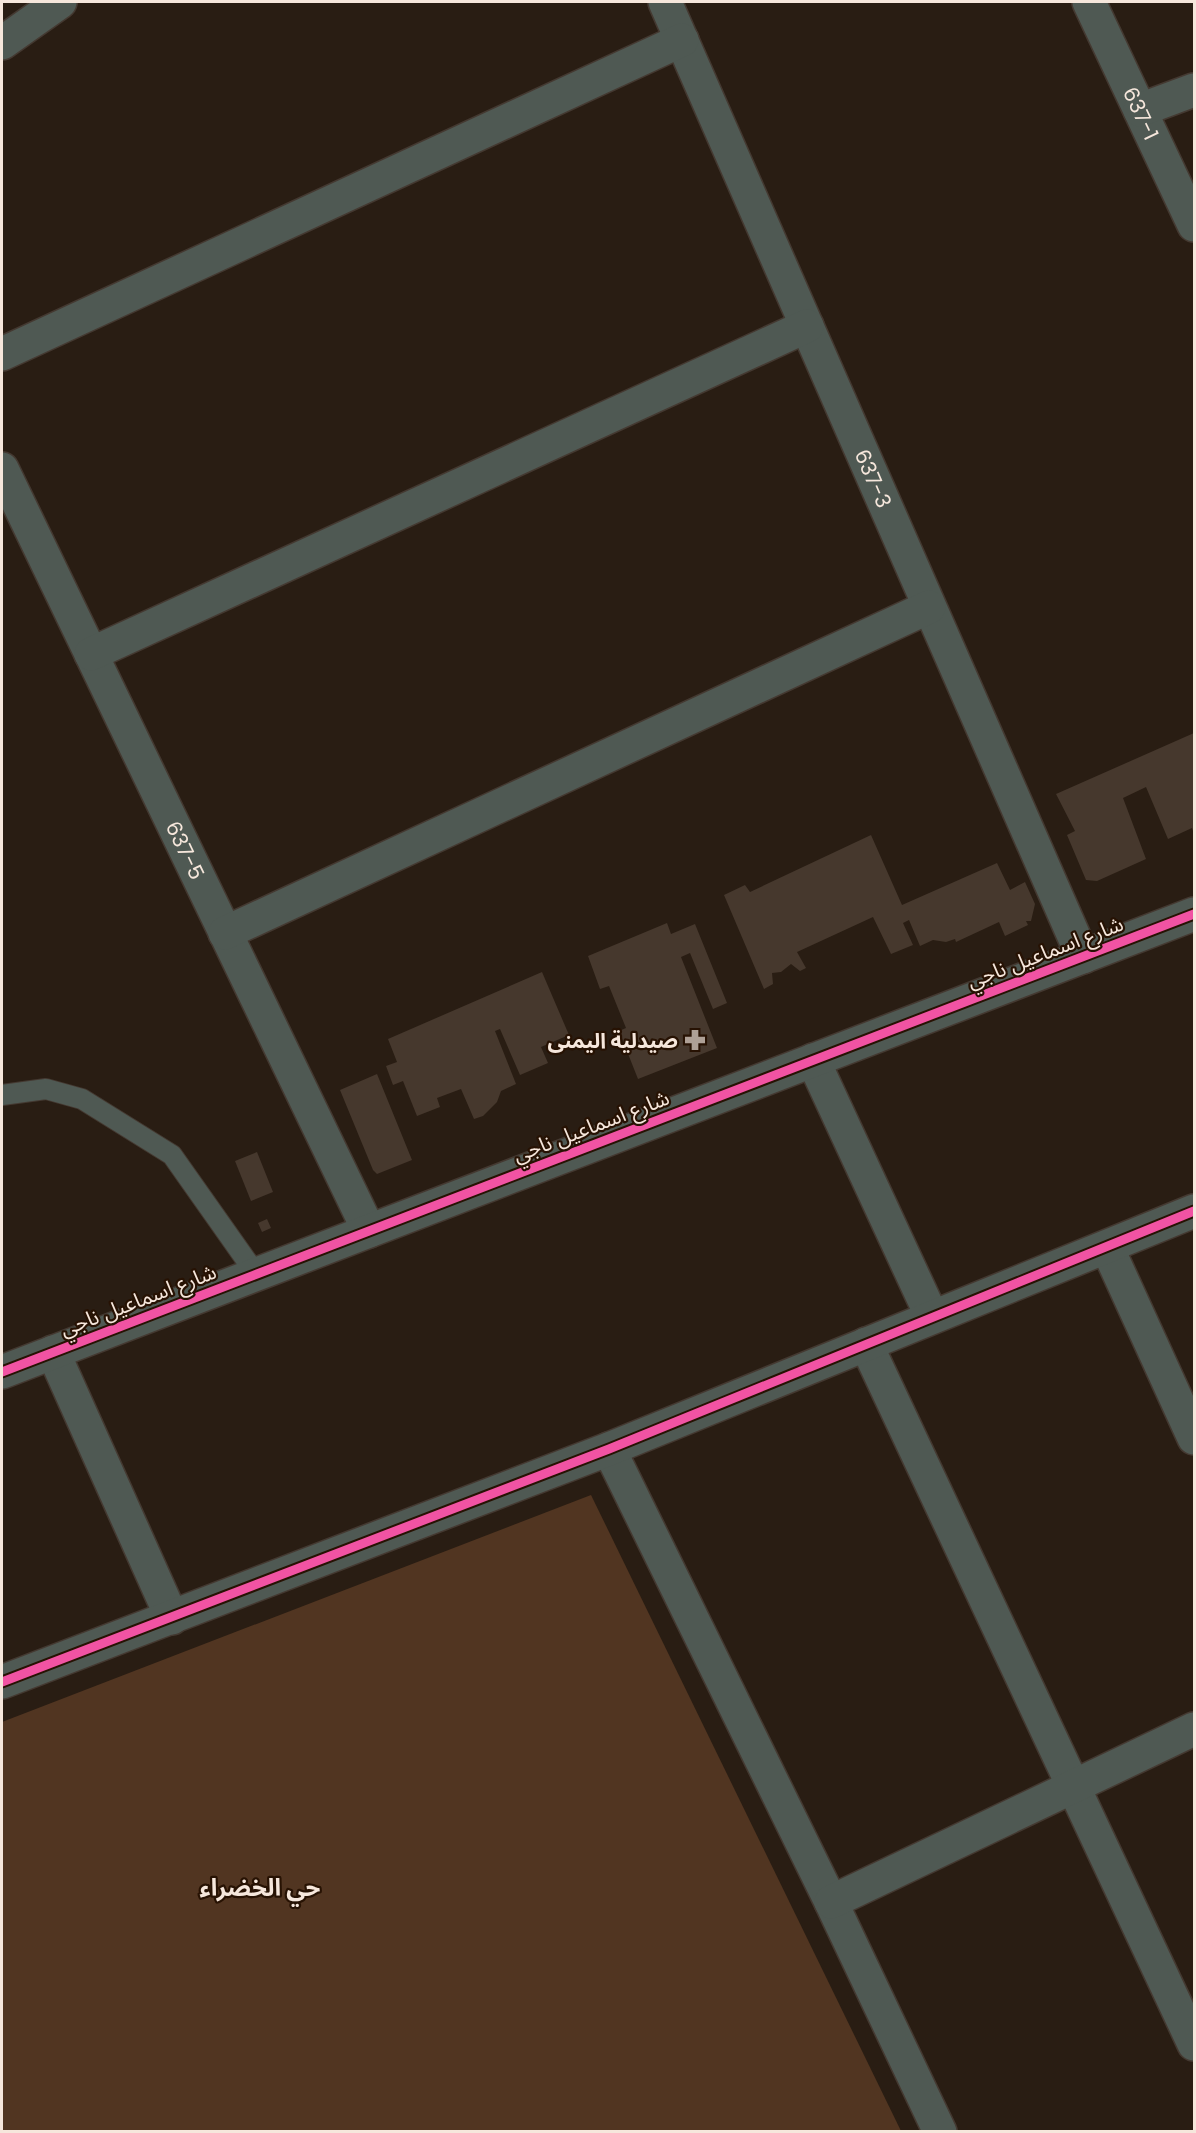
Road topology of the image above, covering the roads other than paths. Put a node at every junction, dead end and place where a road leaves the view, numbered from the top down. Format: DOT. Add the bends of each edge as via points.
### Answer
graph roads {
  1 [pos="60,2"];
  2 [pos="665,2"];
  3 [pos="1089,2"];
  4 [pos="682,40"];
  5 [pos="2,43"];
  6 [pos="1194,90"];
  7 [pos="1140,111"];
  8 [pos="1194,225"];
  9 [pos="807,326"];
  10 [pos="2,354"];
  11 [pos="2,469"];
  12 [pos="929,607"];
  13 [pos="91,654"];
  14 [pos="1194,914"];
  15 [pos="225,933"];
  16 [pos="1083,957"];
  17 [pos="813,1060"];
  18 [pos="2,1095"];
  19 [pos="1194,1211"];
  20 [pos="369,1231"];
  21 [pos="1107,1246"];
  22 [pos="256,1274"];
  23 [pos="932,1317"];
  24 [pos="866,1344"];
  25 [pos="53,1352"];
  26 [pos="2,1372"];
  27 [pos="1194,1438"];
  28 [pos="609,1449"];
  29 [pos="172,1618"];
  30 [pos="2,1682"];
  31 [pos="1194,1729"];
  32 [pos="1073,1788"];
  33 [pos="831,1902"];
  34 [pos="1194,2044"];
  35 [pos="940,2132"];
  1 -- 5 [label="street"];
  2 -- 4 [label="street, 637-3"];
  3 -- 7 [label="street, 637-1"];
  4 -- 9 [label="street, 637-3"];
  4 -- 10 [label="street"];
  6 -- 7 [label="street"];
  7 -- 8 [label="street, 637-1"];
  9 -- 12 [label="street, 637-3"];
  9 -- 13 [label="street"];
  11 -- 13 [label="street, 637-5"];
  12 -- 15 [label="street"];
  12 -- 16 [label="street, 637-3"];
  13 -- 15 [label="street, 637-5"];
  14 -- 16 [label="street, شارع اسماعيل ناجي"];
  15 -- 20 [label="street, 637-5"];
  16 -- 17 [label="street, شارع اسماعيل ناجي"];
  17 -- 20 [label="street, شارع اسماعيل ناجي"];
  17 -- 23 [label="street"];
  18 -- 22 [label="lane" via="46,1089 82,1099 172,1155"];
  19 -- 21 [label="street"];
  20 -- 22 [label="street, شارع اسماعيل ناجي"];
  21 -- 23 [label="street"];
  21 -- 27 [label="street"];
  22 -- 25 [label="street, شارع اسماعيل ناجي"];
  23 -- 24 [label="street"];
  24 -- 28 [label="street"];
  24 -- 32 [label="street"];
  25 -- 26 [label="street, شارع اسماعيل ناجي"];
  25 -- 29 [label="street"];
  28 -- 29 [label="street"];
  28 -- 33 [label="street"];
  29 -- 30 [label="street"];
  31 -- 32 [label="street"];
  32 -- 33 [label="street"];
  32 -- 34 [label="street"];
  33 -- 35 [label="street"];
}
